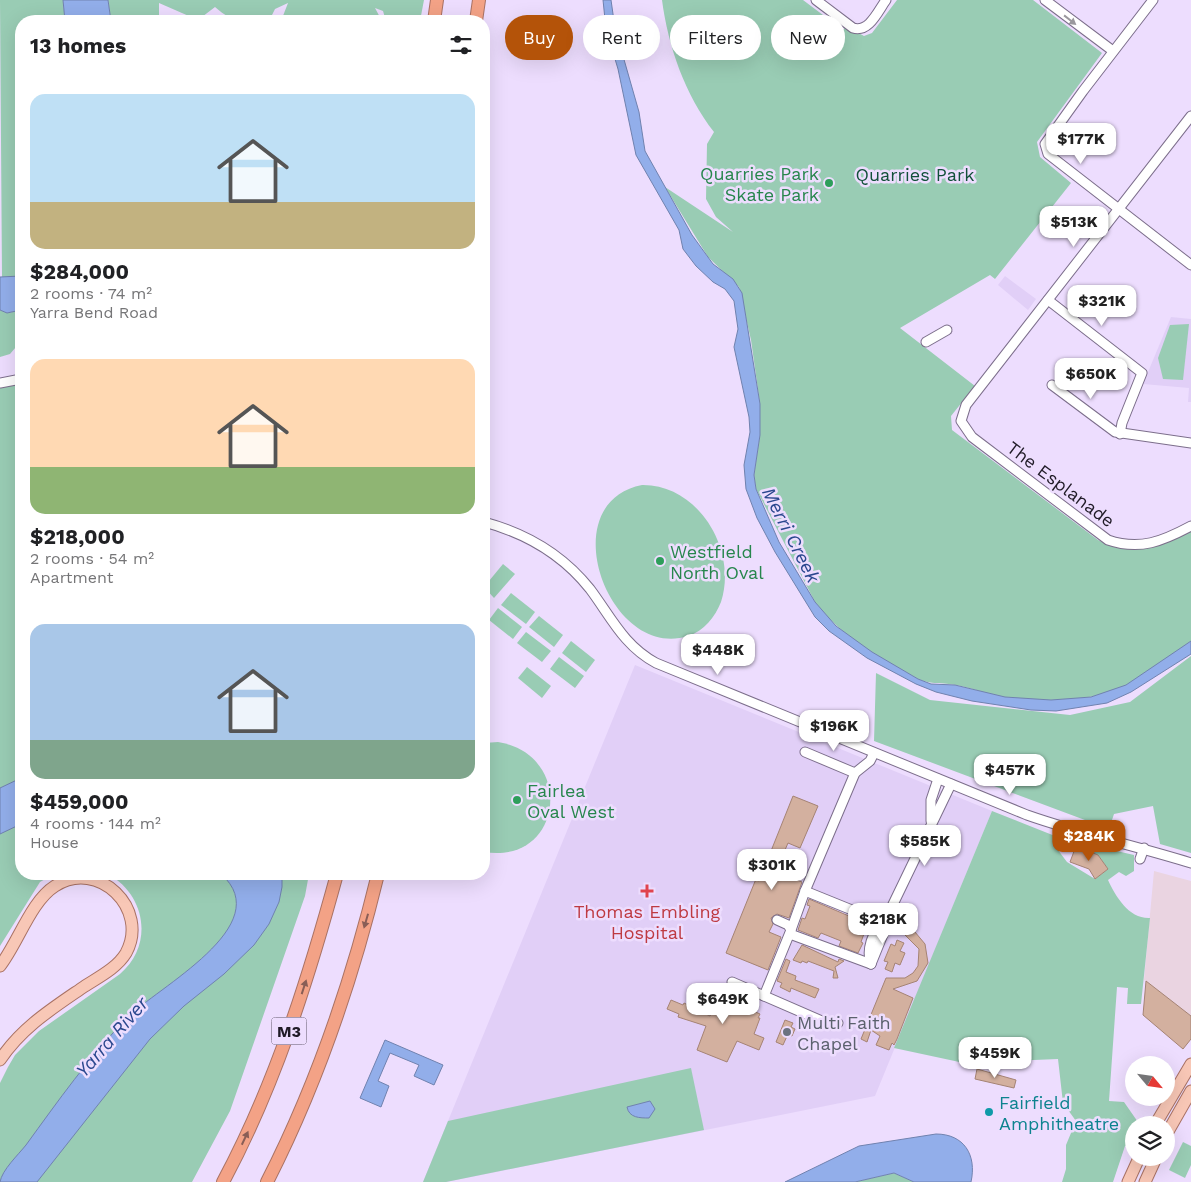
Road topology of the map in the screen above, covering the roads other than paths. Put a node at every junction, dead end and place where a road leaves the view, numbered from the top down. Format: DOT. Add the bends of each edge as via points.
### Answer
graph roads {
  1 [pos="437,0"];
  2 [pos="479,0"];
  3 [pos="816,0"];
  4 [pos="886,0"];
  5 [pos="1045,0"];
  6 [pos="1152,0"];
  7 [pos="435,15"];
  8 [pos="477,15"];
  9 [pos="1113,51"];
  10 [pos="1191,116"];
  11 [pos="1119,209"];
  12 [pos="1191,265"];
  13 [pos="1048,300"];
  14 [pos="946,330"];
  15 [pos="926,342"];
  16 [pos="15,380"];
  17 [pos="0,383"];
  18 [pos="1052,385"];
  19 [pos="1120,434"];
  20 [pos="1191,443"];
  21 [pos="490,524"];
  22 [pos="1191,526"];
  23 [pos="804,752"];
  24 [pos="874,753"];
  25 [pos="855,774"];
  26 [pos="938,779"];
  27 [pos="950,784"];
  28 [pos="932,824"];
  29 [pos="1144,848"];
  30 [pos="1140,859"];
  31 [pos="1191,863"];
  32 [pos="70,880"];
  33 [pos="88,880"];
  34 [pos="335,880"];
  35 [pos="376,880"];
  36 [pos="805,891"];
  37 [pos="777,920"];
  38 [pos="884,923"];
  39 [pos="791,932"];
  40 [pos="0,966"];
  41 [pos="732,982"];
  42 [pos="764,996"];
  43 [pos="838,1023"];
  44 [pos="0,1060"];
  45 [pos="1191,1064"];
  46 [pos="1191,1091"];
  47 [pos="1160,1116"];
  48 [pos="1175,1119"];
  49 [pos="1135,1166"];
  50 [pos="1152,1166"];
  51 [pos="223,1182"];
  52 [pos="267,1182"];
  53 [pos="1128,1182"];
  54 [pos="1145,1182"];
  1 -- 7 [label="highway"];
  2 -- 8 [label="highway"];
  3 -- 4 [label="street" via="859,30 867,26"];
  5 -- 9 [label="street, one-way"];
  6 -- 9 [label="street"];
  9 -- 11 [label="street" via="1045,144 1048,154"];
  10 -- 11 [label="street"];
  11 -- 12 [label="street"];
  11 -- 13 [label="street"];
  13 -- 19 [label="street" via="1142,373"];
  13 -- 22 [label="street, The Esplanade" via="958,414 959,430 1108,540 1147,545 1163,541"];
  14 -- 15 [label="street"];
  16 -- 17 [label="street"];
  18 -- 19 [label="street" via="1110,430"];
  19 -- 20 [label="street"];
  21 -- 24 [label="street" via="528,538 559,558 590,589 626,642 646,658"];
  23 -- 25 [label="street"];
  24 -- 25 [label="street"];
  24 -- 26 [label="street"];
  25 -- 36 [label="street"];
  26 -- 27 [label="street"];
  26 -- 28 [label="street" via="931,800"];
  27 -- 28 [label="street"];
  27 -- 29 [label="street" via="1054,825"];
  28 -- 38 [label="street"];
  29 -- 30 [label="street"];
  29 -- 31 [label="street"];
  32 -- 40 [label="main road" via="51,889 42,899"];
  33 -- 44 [label="main road" via="114,889 128,908 132,931 129,947 122,959 106,973 32,1023"];
  51 -- 34 [label="highway, M3, one-way" via="280,1054 313,961"];
  35 -- 52 [label="highway, M3, one-way" via="355,962 322,1060"];
  36 -- 38 [label="street"];
  36 -- 39 [label="street"];
  37 -- 39 [label="street" via="788,925"];
  38 -- 39 [label="street" via="877,928 867,953 870,964"];
  39 -- 42 [label="street"];
  41 -- 42 [label="street"];
  42 -- 43 [label="street" via="831,1025"];
  45 -- 47 [label="main road"];
  46 -- 48 [label="main road"];
  49 -- 53 [label="main road"];
  50 -- 54 [label="main road"];
}
